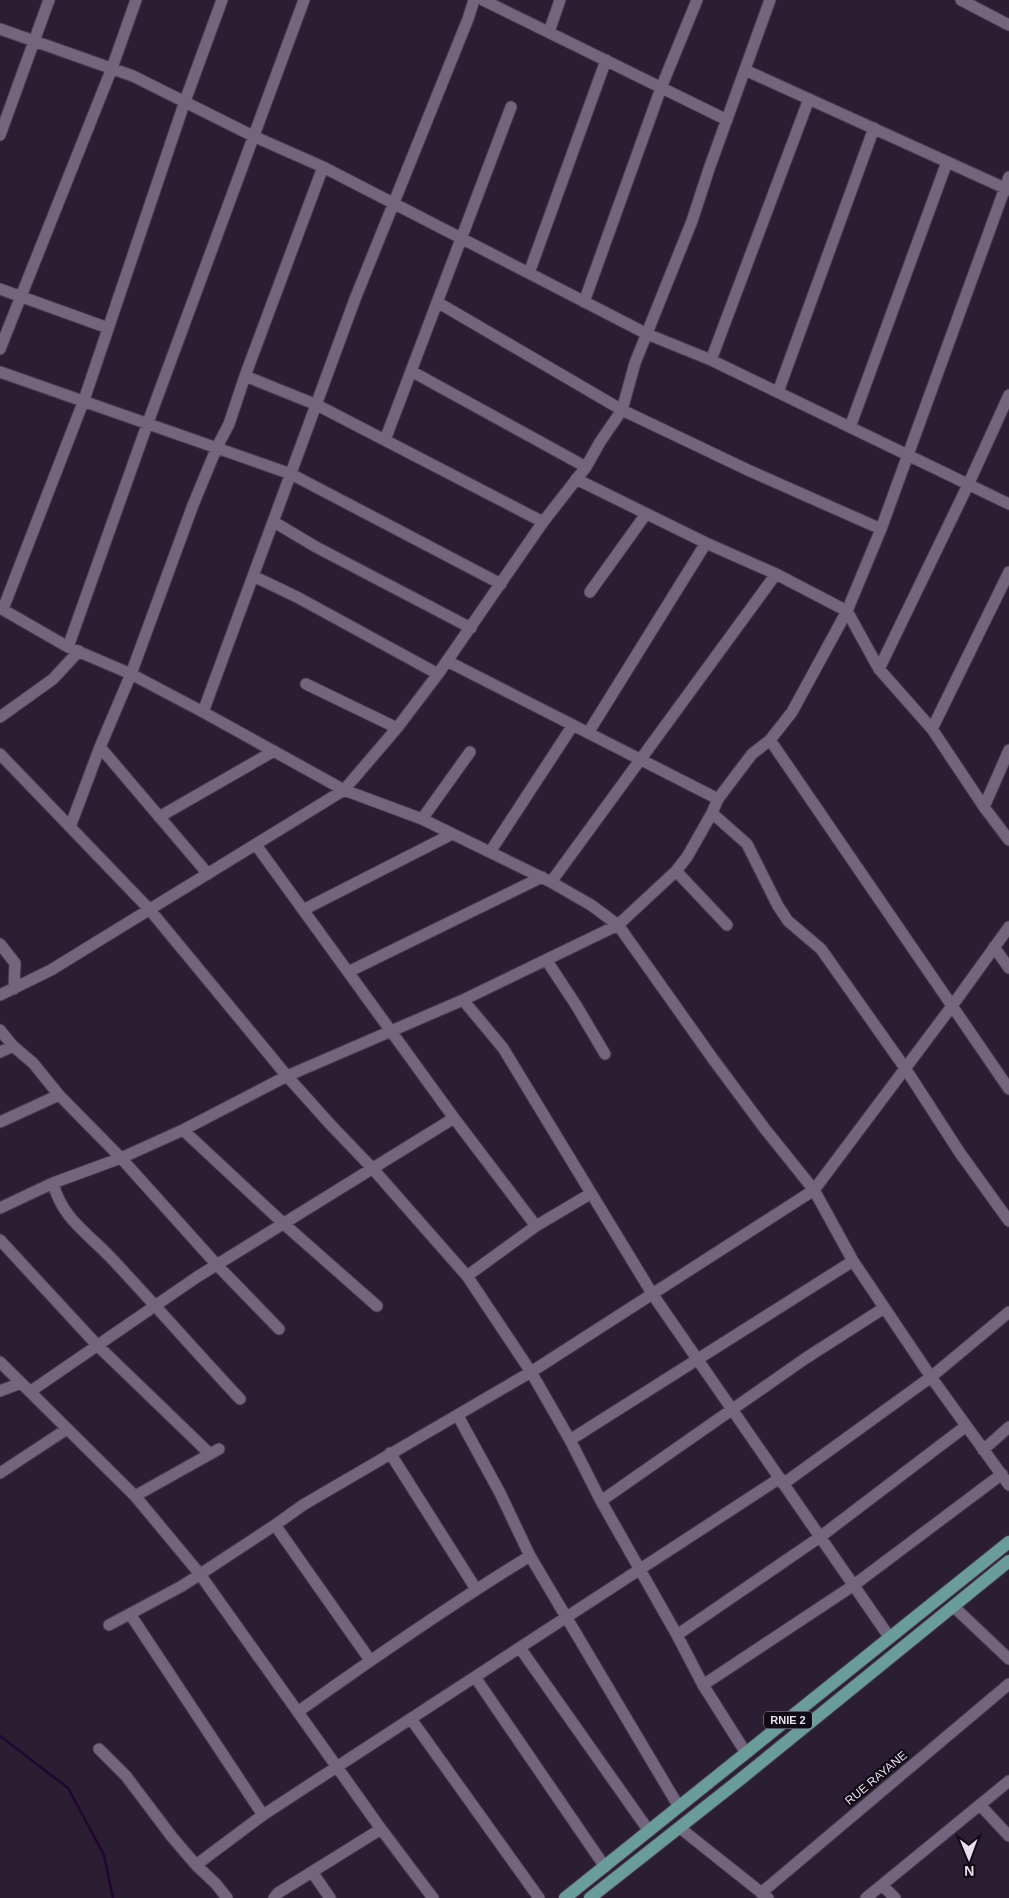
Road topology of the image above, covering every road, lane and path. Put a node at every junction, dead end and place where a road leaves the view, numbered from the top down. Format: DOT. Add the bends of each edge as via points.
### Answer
graph roads {
  1 [pos="49,0"];
  2 [pos="136,0"];
  3 [pos="222,0"];
  4 [pos="304,0"];
  5 [pos="474,0"];
  6 [pos="483,0"];
  7 [pos="560,0"];
  8 [pos="697,0"];
  9 [pos="770,0"];
  10 [pos="960,0"];
  11 [pos="1009,25"];
  12 [pos="0,28"];
  13 [pos="549,32"];
  14 [pos="33,40"];
  15 [pos="606,60"];
  16 [pos="112,68"];
  17 [pos="745,70"];
  18 [pos="661,88"];
  19 [pos="809,99"];
  20 [pos="185,101"];
  21 [pos="511,107"];
  22 [pos="727,120"];
  23 [pos="874,128"];
  24 [pos="0,135"];
  25 [pos="253,136"];
  26 [pos="947,162"];
  27 [pos="323,167"];
  28 [pos="1008,185"];
  29 [pos="394,204"];
  30 [pos="461,239"];
  31 [pos="529,273"];
  32 [pos="0,290"];
  33 [pos="20,297"];
  34 [pos="437,302"];
  35 [pos="584,302"];
  36 [pos="108,328"];
  37 [pos="647,334"];
  38 [pos="0,349"];
  39 [pos="711,360"];
  40 [pos="411,371"];
  41 [pos="0,372"];
  42 [pos="245,376"];
  43 [pos="778,392"];
  44 [pos="1009,395"];
  45 [pos="84,400"];
  46 [pos="318,405"];
  47 [pos="622,410"];
  48 [pos="147,424"];
  49 [pos="850,427"];
  50 [pos="385,440"];
  51 [pos="217,447"];
  52 [pos="908,455"];
  53 [pos="586,467"];
  54 [pos="291,474"];
  55 [pos="576,479"];
  56 [pos="968,485"];
  57 [pos="1009,504"];
  58 [pos="646,514"];
  59 [pos="274,522"];
  60 [pos="543,522"];
  61 [pos="881,528"];
  62 [pos="706,543"];
  63 [pos="1009,572"];
  64 [pos="776,574"];
  65 [pos="253,576"];
  66 [pos="501,584"];
  67 [pos="590,592"];
  68 [pos="4,610"];
  69 [pos="847,611"];
  70 [pos="0,623"];
  71 [pos="471,628"];
  72 [pos="73,649"];
  73 [pos="447,661"];
  74 [pos="880,669"];
  75 [pos="130,674"];
  76 [pos="438,674"];
  77 [pos="306,684"];
  78 [pos="203,712"];
  79 [pos="0,717"];
  80 [pos="573,725"];
  81 [pos="397,728"];
  82 [pos="932,729"];
  83 [pos="588,732"];
  84 [pos="770,740"];
  85 [pos="100,747"];
  86 [pos="1009,750"];
  87 [pos="274,751"];
  88 [pos="470,752"];
  89 [pos="0,754"];
  90 [pos="640,759"];
  91 [pos="344,790"];
  92 [pos="718,799"];
  93 [pos="984,807"];
  94 [pos="712,813"];
  95 [pos="159,817"];
  96 [pos="422,819"];
  97 [pos="70,827"];
  98 [pos="452,834"];
  99 [pos="1009,840"];
  100 [pos="256,845"];
  101 [pos="490,852"];
  102 [pos="676,871"];
  103 [pos="208,874"];
  104 [pos="547,879"];
  105 [pos="150,910"];
  106 [pos="303,910"];
  107 [pos="618,925"];
  108 [pos="727,925"];
  109 [pos="1009,926"];
  110 [pos="0,944"];
  111 [pos="994,947"];
  112 [pos="547,961"];
  113 [pos="1009,968"];
  114 [pos="348,972"];
  115 [pos="14,989"];
  116 [pos="0,995"];
  117 [pos="463,1000"];
  118 [pos="952,1006"];
  119 [pos="0,1030"];
  120 [pos="392,1031"];
  121 [pos="13,1046"];
  122 [pos="0,1052"];
  123 [pos="605,1054"];
  124 [pos="905,1068"];
  125 [pos="288,1076"];
  126 [pos="1009,1089"];
  127 [pos="59,1096"];
  128 [pos="454,1118"];
  129 [pos="0,1122"];
  130 [pos="183,1130"];
  131 [pos="121,1158"];
  132 [pos="373,1169"];
  133 [pos="53,1183"];
  134 [pos="814,1190"];
  135 [pos="590,1194"];
  136 [pos="0,1208"];
  137 [pos="1009,1221"];
  138 [pos="284,1224"];
  139 [pos="536,1226"];
  140 [pos="0,1240"];
  141 [pos="852,1261"];
  142 [pos="217,1265"];
  143 [pos="467,1276"];
  144 [pos="653,1295"];
  145 [pos="154,1306"];
  146 [pos="376,1306"];
  147 [pos="884,1308"];
  148 [pos="1009,1312"];
  149 [pos="279,1329"];
  150 [pos="97,1345"];
  151 [pos="698,1360"];
  152 [pos="0,1362"];
  153 [pos="531,1372"];
  154 [pos="931,1378"];
  155 [pos="21,1383"];
  156 [pos="0,1391"];
  157 [pos="30,1391"];
  158 [pos="240,1399"];
  159 [pos="732,1409"];
  160 [pos="458,1416"];
  161 [pos="966,1426"];
  162 [pos="1009,1427"];
  163 [pos="67,1429"];
  164 [pos="570,1440"];
  165 [pos="983,1450"];
  166 [pos="390,1453"];
  167 [pos="0,1473"];
  168 [pos="1002,1474"];
  169 [pos="782,1481"];
  170 [pos="1009,1485"];
  171 [pos="135,1496"];
  172 [pos="601,1501"];
  173 [pos="275,1525"];
  174 [pos="820,1537"];
  175 [pos="1009,1542"];
  176 [pos="530,1556"];
  177 [pos="1009,1561"];
  178 [pos="640,1569"];
  179 [pos="200,1573"];
  180 [pos="854,1585"];
  181 [pos="476,1589"];
  182 [pos="954,1607"];
  183 [pos="130,1614"];
  184 [pos="566,1618"];
  185 [pos="109,1625"];
  186 [pos="677,1635"];
  187 [pos="890,1638"];
  188 [pos="520,1648"];
  189 [pos="1009,1659"];
  190 [pos="370,1660"];
  191 [pos="475,1677"];
  192 [pos="1009,1684"];
  193 [pos="703,1685"];
  194 [pos="299,1711"];
  195 [pos="411,1719"];
  196 [pos="99,1749"];
  197 [pos="746,1753"];
  198 [pos="338,1767"];
  199 [pos="1009,1781"];
  200 [pos="980,1805"];
  201 [pos="679,1807"];
  202 [pos="263,1815"];
  203 [pos="680,1828"];
  204 [pos="381,1829"];
  205 [pos="649,1831"];
  206 [pos="1009,1836"];
  207 [pos="196,1865"];
  208 [pos="605,1867"];
  209 [pos="312,1872"];
  210 [pos="883,1886"];
  211 [pos="764,1895"];
  212 [pos="227,1898"];
  213 [pos="274,1898"];
  214 [pos="330,1898"];
  215 [pos="433,1898"];
  216 [pos="539,1898"];
  217 [pos="566,1898"];
  218 [pos="590,1898"];
  219 [pos="866,1898"];
  220 [pos="895,1898"];
  1 -- 14 [label="street"];
  2 -- 16 [label="street"];
  3 -- 20 [label="street"];
  4 -- 25 [label="street"];
  5 -- 29 [label="street"];
  6 -- 13 [label="street"];
  7 -- 13 [label="street"];
  8 -- 18 [label="street"];
  9 -- 17 [label="street"];
  10 -- 11 [label="street"];
  12 -- 14 [label="street"];
  13 -- 15 [label="street"];
  14 -- 16 [label="street"];
  14 -- 24 [label="street"];
  15 -- 18 [label="street"];
  15 -- 31 [label="street"];
  16 -- 20 [label="street"];
  16 -- 33 [label="street"];
  17 -- 19 [label="street"];
  17 -- 22 [label="street"];
  18 -- 22 [label="street"];
  18 -- 35 [label="street"];
  19 -- 23 [label="street"];
  19 -- 39 [label="street"];
  20 -- 25 [label="street"];
  20 -- 36 [label="street"];
  21 -- 30 [label="street"];
  22 -- 37 [label="street" via="692,221"];
  23 -- 26 [label="street"];
  23 -- 43 [label="street"];
  25 -- 27 [label="street"];
  25 -- 48 [label="street"];
  26 -- 28 [label="street"];
  26 -- 49 [label="street"];
  27 -- 29 [label="street"];
  27 -- 42 [label="street"];
  28 -- 52 [label="street"];
  29 -- 30 [label="street"];
  29 -- 46 [label="street"];
  30 -- 31 [label="street"];
  30 -- 34 [label="street"];
  31 -- 35 [label="street"];
  32 -- 33 [label="street"];
  33 -- 36 [label="street"];
  33 -- 38 [label="street"];
  34 -- 40 [label="street"];
  34 -- 47 [label="street"];
  35 -- 37 [label="street"];
  36 -- 45 [label="street"];
  37 -- 39 [label="street"];
  37 -- 47 [label="street"];
  39 -- 43 [label="street"];
  40 -- 50 [label="street"];
  40 -- 53 [label="street"];
  41 -- 45 [label="street"];
  42 -- 46 [label="street"];
  42 -- 51 [label="street" via="229,424"];
  43 -- 49 [label="street"];
  44 -- 56 [label="street"];
  45 -- 48 [label="street"];
  45 -- 68 [label="street"];
  46 -- 50 [label="street"];
  46 -- 54 [label="street"];
  47 -- 53 [label="street"];
  47 -- 61 [label="street"];
  48 -- 51 [label="street"];
  48 -- 72 [label="street"];
  49 -- 52 [label="street"];
  50 -- 60 [label="street"];
  51 -- 54 [label="street"];
  51 -- 75 [label="street"];
  52 -- 56 [label="street"];
  52 -- 61 [label="street"];
  53 -- 55 [label="street"];
  54 -- 59 [label="street"];
  54 -- 66 [label="street"];
  55 -- 58 [label="street"];
  55 -- 60 [label="street"];
  56 -- 57 [label="street"];
  56 -- 74 [label="street"];
  58 -- 62 [label="street"];
  58 -- 67 [label="street"];
  59 -- 65 [label="street"];
  59 -- 71 [label="street"];
  60 -- 66 [label="street"];
  61 -- 69 [label="street"];
  62 -- 64 [label="street"];
  62 -- 83 [label="street"];
  63 -- 82 [label="street"];
  64 -- 69 [label="street"];
  64 -- 90 [label="street"];
  65 -- 76 [label="street"];
  65 -- 78 [label="street"];
  66 -- 71 [label="street"];
  68 -- 70 [label="street"];
  68 -- 72 [label="street"];
  69 -- 74 [label="street"];
  69 -- 84 [label="street" via="792,712"];
  71 -- 73 [label="street"];
  72 -- 75 [label="street"];
  72 -- 79 [label="street" via="53,679"];
  73 -- 76 [label="street"];
  73 -- 80 [label="street"];
  74 -- 82 [label="street"];
  75 -- 78 [label="street"];
  75 -- 85 [label="street"];
  76 -- 81 [label="street"];
  77 -- 81 [label="street"];
  78 -- 87 [label="street"];
  80 -- 83 [label="street"];
  80 -- 101 [label="street"];
  81 -- 91 [label="street"];
  82 -- 93 [label="street"];
  83 -- 90 [label="street"];
  84 -- 92 [label="street" via="752,754"];
  84 -- 118 [label="street"];
  85 -- 95 [label="street"];
  85 -- 97 [label="street"];
  86 -- 93 [label="street"];
  87 -- 91 [label="street"];
  87 -- 95 [label="street"];
  88 -- 96 [label="street"];
  89 -- 97 [label="street"];
  90 -- 92 [label="street"];
  90 -- 104 [label="street"];
  91 -- 96 [label="street"];
  91 -- 100 [label="street"];
  92 -- 94 [label="street"];
  93 -- 99 [label="street"];
  94 -- 102 [label="street"];
  94 -- 124 [label="street" via="747,844 788,921 821,949"];
  95 -- 103 [label="street"];
  96 -- 98 [label="street"];
  97 -- 105 [label="street"];
  98 -- 101 [label="street"];
  98 -- 106 [label="street"];
  100 -- 103 [label="street"];
  100 -- 106 [label="street"];
  101 -- 104 [label="street"];
  102 -- 107 [label="street"];
  102 -- 108 [label="street"];
  103 -- 105 [label="street"];
  104 -- 107 [label="street"];
  104 -- 114 [label="street"];
  105 -- 115 [label="street"];
  105 -- 125 [label="street"];
  106 -- 114 [label="street"];
  107 -- 112 [label="street"];
  107 -- 134 [label="street" via="713,1059"];
  109 -- 111 [label="street"];
  110 -- 115 [label="street" via="15,963"];
  111 -- 113 [label="street"];
  111 -- 118 [label="street"];
  112 -- 117 [label="street"];
  112 -- 123 [label="street"];
  114 -- 120 [label="street"];
  115 -- 116 [label="street"];
  117 -- 120 [label="street"];
  117 -- 135 [label="street" via="503,1048"];
  118 -- 124 [label="street"];
  118 -- 126 [label="street"];
  119 -- 121 [label="street"];
  120 -- 125 [label="street"];
  120 -- 128 [label="street"];
  121 -- 122 [label="street"];
  121 -- 127 [label="street" via="34,1063"];
  124 -- 134 [label="street"];
  124 -- 137 [label="street"];
  125 -- 130 [label="street"];
  125 -- 132 [label="street"];
  127 -- 129 [label="street"];
  127 -- 131 [label="street"];
  128 -- 132 [label="street"];
  128 -- 139 [label="street"];
  130 -- 131 [label="street"];
  130 -- 138 [label="street"];
  131 -- 133 [label="street"];
  131 -- 142 [label="street"];
  132 -- 138 [label="street"];
  132 -- 143 [label="street"];
  133 -- 136 [label="street"];
  133 -- 145 [label="street" via="60,1204 75,1224"];
  134 -- 141 [label="street"];
  134 -- 144 [label="street"];
  135 -- 139 [label="street"];
  135 -- 144 [label="street"];
  138 -- 142 [label="street"];
  138 -- 146 [label="street"];
  139 -- 143 [label="street"];
  140 -- 150 [label="street"];
  141 -- 147 [label="street"];
  141 -- 151 [label="street"];
  142 -- 145 [label="street"];
  142 -- 149 [label="street"];
  143 -- 153 [label="street"];
  144 -- 151 [label="street"];
  144 -- 153 [label="street"];
  145 -- 150 [label="street"];
  145 -- 158 [label="street"];
  147 -- 154 [label="street"];
  147 -- 159 [label="street"];
  148 -- 154 [label="street"];
  150 -- 157 [label="street"];
  150 -- 171 [label="street" via="215,1451"];
  151 -- 159 [label="street"];
  151 -- 164 [label="street"];
  152 -- 155 [label="street"];
  153 -- 160 [label="street"];
  153 -- 164 [label="street"];
  154 -- 161 [label="street"];
  154 -- 169 [label="street"];
  155 -- 156 [label="street"];
  155 -- 157 [label="street"];
  157 -- 163 [label="street"];
  159 -- 169 [label="street"];
  159 -- 172 [label="street"];
  160 -- 166 [label="street"];
  160 -- 176 [label="street"];
  161 -- 165 [label="street"];
  161 -- 174 [label="street"];
  162 -- 165 [label="street"];
  163 -- 167 [label="street"];
  163 -- 171 [label="street"];
  164 -- 172 [label="street"];
  165 -- 168 [label="street"];
  166 -- 173 [label="street"];
  166 -- 181 [label="street"];
  168 -- 170 [label="street"];
  168 -- 180 [label="street"];
  169 -- 174 [label="street"];
  169 -- 178 [label="street"];
  171 -- 179 [label="street"];
  172 -- 178 [label="street"];
  173 -- 179 [label="street"];
  173 -- 190 [label="street"];
  174 -- 180 [label="street"];
  174 -- 186 [label="street"];
  175 -- 187 [label="main road, RNIE 2"];
  176 -- 181 [label="street"];
  176 -- 184 [label="street"];
  177 -- 182 [label="main road, RNIE 2"];
  178 -- 184 [label="street"];
  178 -- 186 [label="street"];
  179 -- 183 [label="street"];
  179 -- 194 [label="street"];
  180 -- 187 [label="street"];
  180 -- 193 [label="street"];
  181 -- 190 [label="street"];
  182 -- 189 [label="street"];
  182 -- 203 [label="main road, RNIE 2"];
  183 -- 185 [label="street"];
  183 -- 202 [label="street"];
  184 -- 188 [label="street"];
  184 -- 201 [label="street"];
  186 -- 193 [label="street"];
  187 -- 197 [label="main road, RNIE 2"];
  188 -- 191 [label="street"];
  188 -- 205 [label="street"];
  190 -- 194 [label="street"];
  191 -- 195 [label="street"];
  191 -- 208 [label="street"];
  192 -- 211 [label="street, RUE RAYANE"];
  193 -- 197 [label="street"];
  194 -- 198 [label="street"];
  195 -- 198 [label="street"];
  195 -- 216 [label="street"];
  196 -- 207 [label="street" via="126,1776"];
  197 -- 201 [label="main road, RNIE 2"];
  198 -- 202 [label="street"];
  198 -- 204 [label="street"];
  199 -- 200 [label="street"];
  200 -- 206 [label="street"];
  200 -- 210 [label="street"];
  201 -- 205 [label="main road, RNIE 2"];
  202 -- 207 [label="street"];
  203 -- 211 [label="street"];
  203 -- 218 [label="main road, RNIE 2"];
  204 -- 209 [label="street"];
  204 -- 215 [label="street"];
  205 -- 208 [label="main road, RNIE 2"];
  207 -- 212 [label="street"];
  208 -- 217 [label="main road, RNIE 2"];
  209 -- 213 [label="street"];
  209 -- 214 [label="street"];
  210 -- 219 [label="street"];
  210 -- 220 [label="street"];
}
